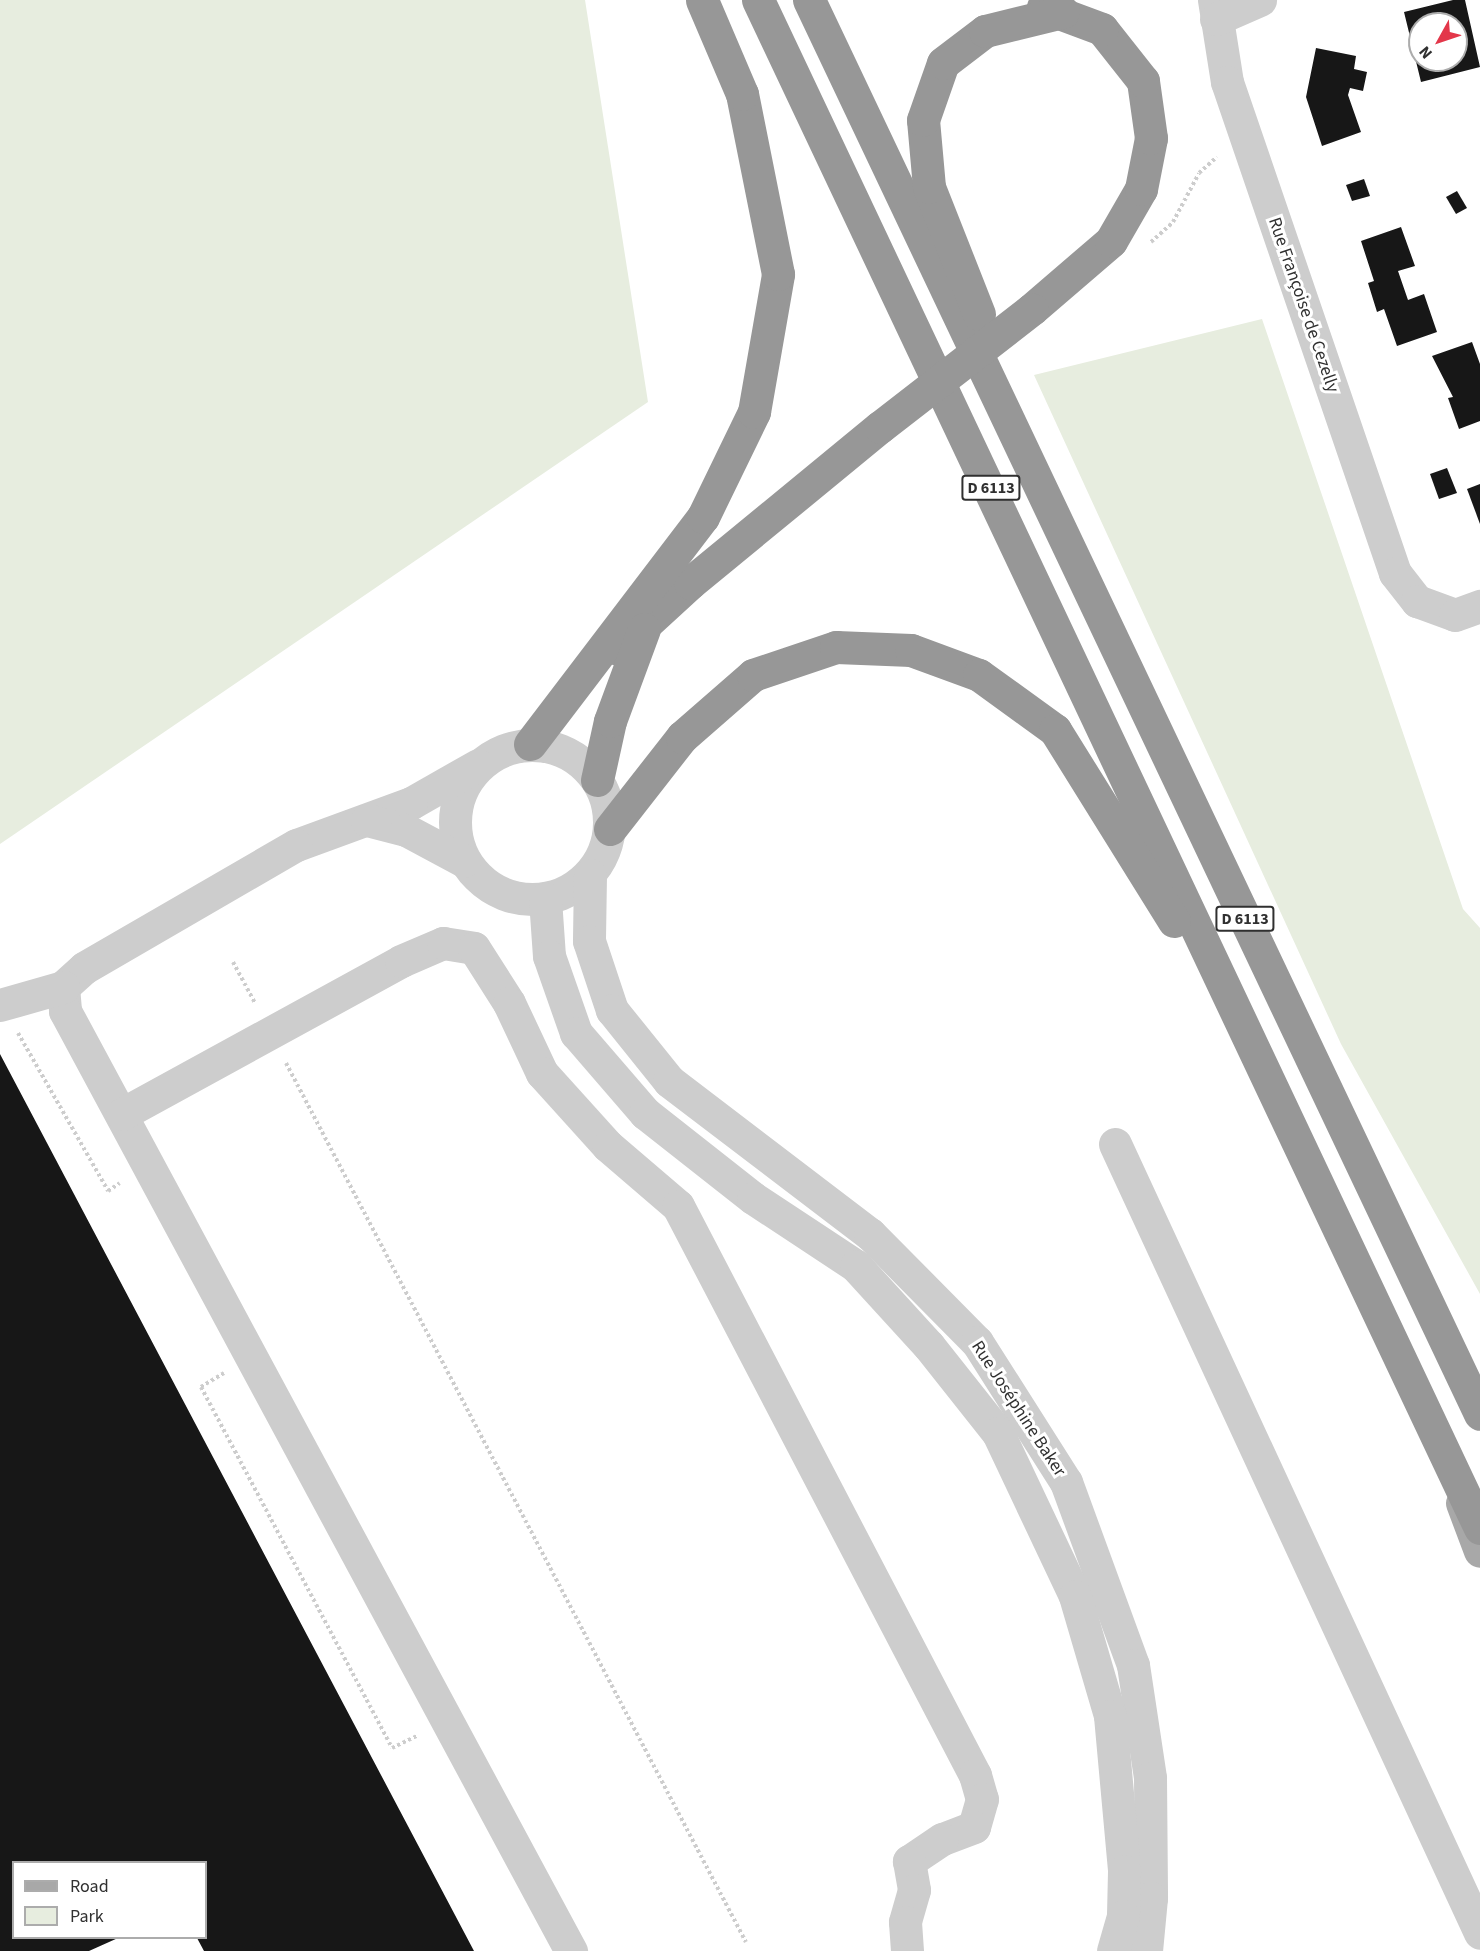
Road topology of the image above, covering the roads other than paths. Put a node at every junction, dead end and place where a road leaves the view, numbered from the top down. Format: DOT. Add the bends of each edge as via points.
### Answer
graph roads {
  1 [pos="702,0"];
  2 [pos="758,0"];
  3 [pos="809,0"];
  4 [pos="1018,0"];
  5 [pos="1260,0"];
  6 [pos="1215,9"];
  7 [pos="1063,12"];
  8 [pos="1089,595"];
  9 [pos="1480,606"];
  10 [pos="645,629"];
  11 [pos="580,678"];
  12 [pos="530,744"];
  13 [pos="478,765"];
  14 [pos="597,780"];
  15 [pos="367,820"];
  16 [pos="610,829"];
  17 [pos="464,861"];
  18 [pos="590,875"];
  19 [pos="545,899"];
  20 [pos="1221,977"];
  21 [pos="63,987"];
  22 [pos="6,1014"];
  23 [pos="122,1114"];
  24 [pos="1115,1144"];
  25 [pos="1401,1242"];
  26 [pos="1480,1385"];
  27 [pos="1480,1414"];
  28 [pos="1432,1426"];
  29 [pos="1480,1528"];
  30 [pos="1480,1551"];
  31 [pos="1480,1933"];
  32 [pos="571,1951"];
  33 [pos="907,1951"];
  34 [pos="1113,1951"];
  35 [pos="1146,1951"];
  1 -- 11 [label="highway" via="742,94 778,274 754,412 703,517"];
  2 -- 20 [label="highway, D 6113"];
  3 -- 8 [label="highway, D 6113"];
  4 -- 7 [label="highway"];
  5 -- 6 [label="street"];
  6 -- 9 [label="street, Rue Françoise de Cezelly" via="1227,82 1395,573 1417,601 1455,615"];
  7 -- 8 [label="highway" via="985,31 943,63 923,120 929,187"];
  7 -- 10 [label="highway, bridge" via="1102,29 1143,81 1150,138 1141,189 1111,241 690,583"];
  8 -- 25 [label="highway, D 6113"];
  10 -- 11 [label="highway"];
  10 -- 14 [label="highway" via="610,721"];
  11 -- 12 [label="highway"];
  12 -- 13 [label="street" via="502,750"];
  12 -- 14 [label="street" via="558,749 580,761"];
  13 -- 15 [label="street" via="411,803"];
  13 -- 17 [label="street" via="462,787 454,814 455,838"];
  14 -- 16 [label="street" via="608,803"];
  15 -- 17 [label="street" via="406,831"];
  15 -- 21 [label="street" via="296,845 84,968"];
  16 -- 18 [label="street" via="604,854"];
  16 -- 20 [label="highway" via="682,736 753,675 836,647 911,650 979,675 1055,730 1177,926"];
  17 -- 19 [label="street" via="479,880 499,893 521,900"];
  18 -- 19 [label="street" via="569,891"];
  18 -- 35 [label="street, Rue Joséphine Baker" via="589,941 612,1010 619,1019 669,1082 870,1234 977,1342 1066,1482 1133,1665 1150,1778 1151,1898"];
  19 -- 34 [label="street, Rue Joséphine Baker" via="549,956 576,1033 645,1113 753,1198 856,1266 929,1346 998,1433 1075,1596 1110,1716 1124,1871 1123,1917"];
  20 -- 28 [label="highway, D 6113"];
  21 -- 22 [label="street"];
  21 -- 23 [label="street" via="66,1011"];
  23 -- 32 [label="street"];
  23 -- 33 [label="street" via="401,961 442,943 474,948 509,1003 542,1073 608,1146 678,1206 975,1775 982,1799 974,1827 942,1839 909,1861 914,1890 905,1922"];
  24 -- 31 [label="street"];
  25 -- 26 [label="main road, D 6113"];
  25 -- 27 [label="highway, D 6113"];
  28 -- 29 [label="highway, D 6113"];
  28 -- 30 [label="main road, D 6113"];
}
